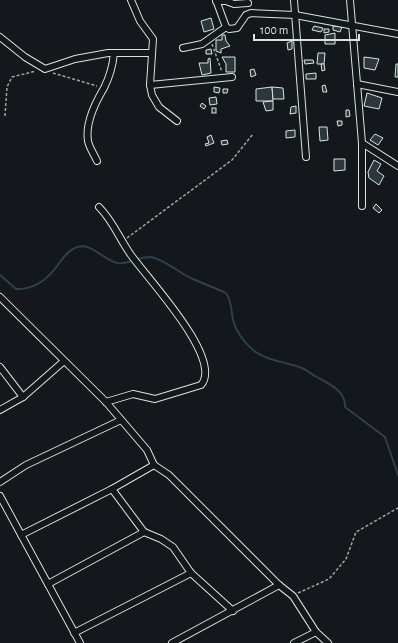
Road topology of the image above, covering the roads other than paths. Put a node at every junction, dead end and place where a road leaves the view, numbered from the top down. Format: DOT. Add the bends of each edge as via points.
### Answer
graph roads {
  1 [pos="131,0"];
  2 [pos="216,0"];
  3 [pos="226,0"];
  4 [pos="294,0"];
  5 [pos="350,0"];
  6 [pos="247,1"];
  7 [pos="248,14"];
  8 [pos="295,15"];
  9 [pos="351,26"];
  10 [pos="226,27"];
  11 [pos="398,34"];
  12 [pos="0,37"];
  13 [pos="183,48"];
  14 [pos="114,52"];
  15 [pos="151,53"];
  16 [pos="232,77"];
  17 [pos="357,84"];
  18 [pos="150,85"];
  19 [pos="398,92"];
  20 [pos="177,121"];
  21 [pos="362,143"];
  22 [pos="306,157"];
  23 [pos="97,161"];
  24 [pos="398,166"];
  25 [pos="362,206"];
  26 [pos="99,207"];
  27 [pos="0,297"];
  28 [pos="64,361"];
  29 [pos="0,367"];
  30 [pos="23,397"];
  31 [pos="106,402"];
  32 [pos="0,410"];
  33 [pos="121,420"];
  34 [pos="154,465"];
  35 [pos="0,482"];
  36 [pos="112,490"];
  37 [pos="0,496"];
  38 [pos="144,532"];
  39 [pos="21,535"];
  40 [pos="191,573"];
  41 [pos="48,584"];
  42 [pos="279,585"];
  43 [pos="233,611"];
  44 [pos="316,632"];
  45 [pos="74,633"];
  46 [pos="80,643"];
  47 [pos="172,643"];
  48 [pos="294,643"];
  49 [pos="328,643"];
  1 -- 15 [label="street" via="140,21 153,39"];
  2 -- 3 [label="street"];
  2 -- 10 [label="street"];
  3 -- 6 [label="street" via="234,4"];
  4 -- 8 [label="street"];
  5 -- 9 [label="street"];
  6 -- 7 [label="street"];
  7 -- 8 [label="street"];
  7 -- 10 [label="street" via="237,28"];
  8 -- 9 [label="street"];
  8 -- 22 [label="street"];
  9 -- 11 [label="street"];
  9 -- 17 [label="street"];
  10 -- 13 [label="street" via="202,44"];
  12 -- 14 [label="street" via="45,69 75,59"];
  14 -- 15 [label="street"];
  14 -- 23 [label="street" via="104,88 96,100 90,120 88,137"];
  15 -- 18 [label="street"];
  16 -- 18 [label="street"];
  17 -- 19 [label="street"];
  17 -- 21 [label="street"];
  18 -- 20 [label="street" via="154,102"];
  21 -- 24 [label="street"];
  21 -- 25 [label="street"];
  26 -- 31 [label="street" via="109,217 122,242 197,343 206,373 206,380 201,385 155,399 133,394"];
  27 -- 28 [label="street"];
  28 -- 30 [label="street"];
  28 -- 31 [label="street"];
  29 -- 30 [label="street"];
  30 -- 32 [label="street"];
  31 -- 33 [label="street"];
  33 -- 34 [label="street" via="147,450"];
  33 -- 35 [label="street" via="26,465"];
  34 -- 36 [label="street"];
  34 -- 42 [label="street" via="169,475"];
  36 -- 38 [label="street"];
  36 -- 39 [label="street"];
  37 -- 39 [label="street"];
  38 -- 40 [label="street" via="173,547"];
  38 -- 41 [label="street"];
  39 -- 41 [label="street"];
  40 -- 43 [label="street"];
  40 -- 45 [label="street"];
  41 -- 45 [label="street"];
  42 -- 43 [label="street"];
  42 -- 44 [label="street" via="293,596"];
  43 -- 47 [label="street"];
  44 -- 48 [label="street"];
  44 -- 49 [label="street"];
  45 -- 46 [label="street"];
}
